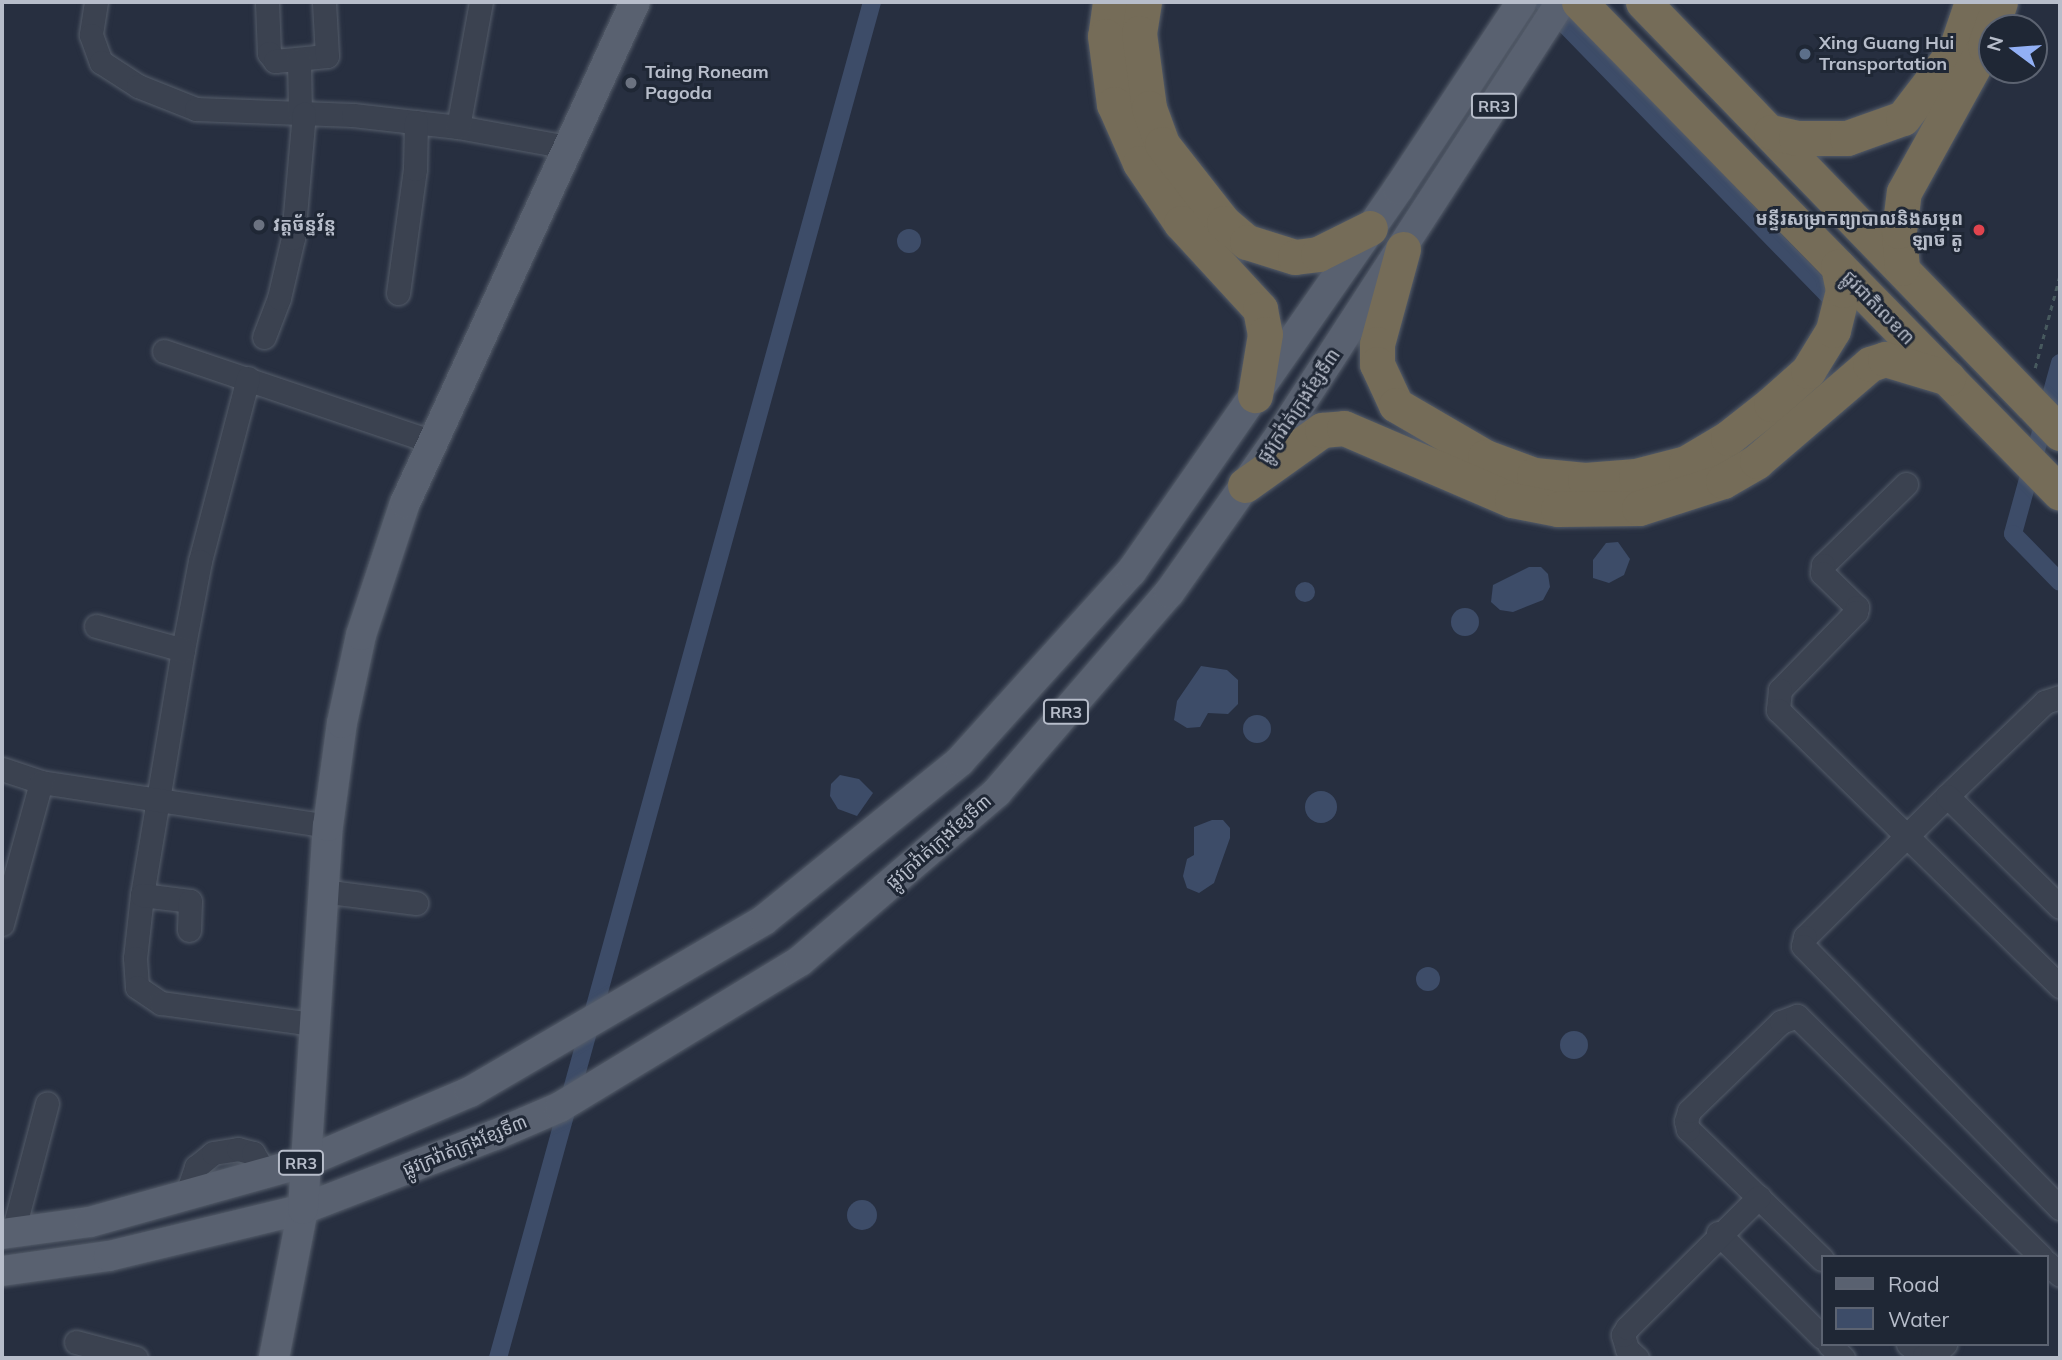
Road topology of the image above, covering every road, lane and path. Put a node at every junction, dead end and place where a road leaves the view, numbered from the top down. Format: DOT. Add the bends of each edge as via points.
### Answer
graph roads {
  1 [pos="96,2"];
  2 [pos="267,2"];
  3 [pos="324,2"];
  4 [pos="481,2"];
  5 [pos="635,2"];
  6 [pos="1110,2"];
  7 [pos="1144,2"];
  8 [pos="1522,2"];
  9 [pos="1562,2"];
  10 [pos="1580,2"];
  11 [pos="1643,2"];
  12 [pos="1972,2"];
  13 [pos="2000,2"];
  14 [pos="299,60"];
  15 [pos="302,113"];
  16 [pos="416,122"];
  17 [pos="458,127"];
  18 [pos="1771,132"];
  19 [pos="567,147"];
  20 [pos="1370,228"];
  21 [pos="1403,249"];
  22 [pos="1838,267"];
  23 [pos="1902,268"];
  24 [pos="2060,275"];
  25 [pos="398,293"];
  26 [pos="264,337"];
  27 [pos="164,351"];
  28 [pos="248,378"];
  29 [pos="1948,378"];
  30 [pos="1255,395"];
  31 [pos="2031,403"];
  32 [pos="2060,433"];
  33 [pos="433,442"];
  34 [pos="2050,482"];
  35 [pos="1906,484"];
  36 [pos="1245,485"];
  37 [pos="96,626"];
  38 [pos="183,650"];
  39 [pos="2060,697"];
  40 [pos="2,769"];
  41 [pos="41,782"];
  42 [pos="1947,796"];
  43 [pos="160,797"];
  44 [pos="328,826"];
  45 [pos="1908,834"];
  46 [pos="322,891"];
  47 [pos="142,895"];
  48 [pos="416,903"];
  49 [pos="2060,907"];
  50 [pos="2,924"];
  51 [pos="189,930"];
  52 [pos="2060,986"];
  53 [pos="313,1024"];
  54 [pos="47,1103"];
  55 [pos="308,1161"];
  56 [pos="1759,1196"];
  57 [pos="2060,1208"];
  58 [pos="303,1209"];
  59 [pos="7,1233"];
  60 [pos="1718,1233"];
  61 [pos="2038,1255"];
  62 [pos="1820,1257"];
  63 [pos="2,1271"];
  64 [pos="1820,1335"];
  65 [pos="76,1342"];
  66 [pos="1911,1346"];
  67 [pos="1943,1346"];
  68 [pos="136,1358"];
  69 [pos="274,1358"];
  70 [pos="1637,1358"];
  1 -- 15 [label="street" via="91,35 101,62 138,86 197,109"];
  2 -- 14 [label="street" via="270,57"];
  3 -- 14 [label="street" via="327,55"];
  4 -- 17 [label="street"];
  5 -- 19 [label="main road"];
  6 -- 30 [label="highway" via="1105,36 1114,104 1140,163 1181,223 1260,309 1265,334"];
  7 -- 20 [label="highway" via="1139,33 1149,108 1162,144 1224,223 1247,242 1295,257 1318,254"];
  8 -- 20 [label="main road, RR3"];
  9 -- 21 [label="main road, ផ្លូវក្រវ៉ាត់ក្រុងខ្សែទី៣ / RR3"];
  10 -- 22 [label="highway, ផ្លូវជាតិលេខ៣"];
  11 -- 18 [label="highway"];
  12 -- 18 [label="highway" via="1956,50 1903,118 1847,138 1809,139"];
  13 -- 23 [label="highway" via="1985,46 1904,192 1899,231"];
  14 -- 15 [label="street"];
  15 -- 16 [label="street"];
  15 -- 26 [label="street" via="293,238"];
  16 -- 17 [label="street"];
  16 -- 25 [label="street" via="415,169"];
  17 -- 19 [label="street"];
  18 -- 23 [label="highway"];
  19 -- 33 [label="main road"];
  20 -- 30 [label="main road, RR3"];
  21 -- 22 [label="highway" via="1377,344 1377,364 1396,405 1485,457 1534,475 1585,480 1636,476 1686,463 1771,404 1808,371 1833,330 1843,290"];
  21 -- 36 [label="main road, ផ្លូវក្រវ៉ាត់ក្រុងខ្សែទី៣ / RR3"];
  22 -- 29 [label="highway, ផ្លូវជាតិលេខ៣"];
  23 -- 31 [label="highway"];
  24 -- 31 [label="path"];
  27 -- 28 [label="street"];
  28 -- 33 [label="street"];
  28 -- 38 [label="street" via="200,561"];
  29 -- 34 [label="highway, ផ្លូវជាតិលេខ៣"];
  29 -- 36 [label="highway" via="1885,359 1870,364 1757,461 1723,481 1639,508 1558,509 1512,500 1344,428 1322,430"];
  30 -- 55 [label="main road, RR3" via="1131,572 960,761 764,920 470,1092"];
  31 -- 32 [label="highway"];
  33 -- 44 [label="main road" via="405,503 361,635 342,723"];
  35 -- 45 [label="street" via="1823,565 1822,573 1857,607 1856,612 1780,690 1776,701 1778,710"];
  36 -- 58 [label="main road, ផ្លូវក្រវ៉ាត់ក្រុងខ្សែទី៣ / RR3" via="1169,593 997,792 800,961 572,1100"];
  37 -- 38 [label="street"];
  38 -- 43 [label="street"];
  39 -- 42 [label="street" via="2045,702"];
  40 -- 41 [label="street"];
  41 -- 43 [label="street"];
  41 -- 50 [label="street"];
  42 -- 45 [label="street"];
  42 -- 49 [label="street"];
  43 -- 44 [label="street"];
  43 -- 47 [label="street"];
  44 -- 46 [label="main road"];
  45 -- 52 [label="street"];
  45 -- 57 [label="street" via="1805,937 1803,946"];
  46 -- 48 [label="street"];
  46 -- 53 [label="main road"];
  47 -- 51 [label="street" via="190,901"];
  47 -- 53 [label="street" via="135,958 137,988 161,1003"];
  53 -- 55 [label="main road"];
  54 -- 59 [label="street"];
  55 -- 58 [label="main road"];
  55 -- 59 [label="main road, RR3" via="90,1222"];
  56 -- 60 [label="street"];
  56 -- 61 [label="street" via="1688,1129 1686,1121 1689,1111 1781,1022 1797,1016"];
  56 -- 62 [label="street"];
  58 -- 63 [label="main road, ផ្លូវក្រវ៉ាត់ក្រុងខ្សែទី៣ / RR3" via="109,1256"];
  58 -- 69 [label="main road"];
  60 -- 64 [label="street"];
  60 -- 70 [label="street" via="1627,1328 1623,1335 1627,1349"];
  65 -- 68 [label="street"];
  66 -- 67 [label="street" via="1924,1356 1932,1356"];
}
